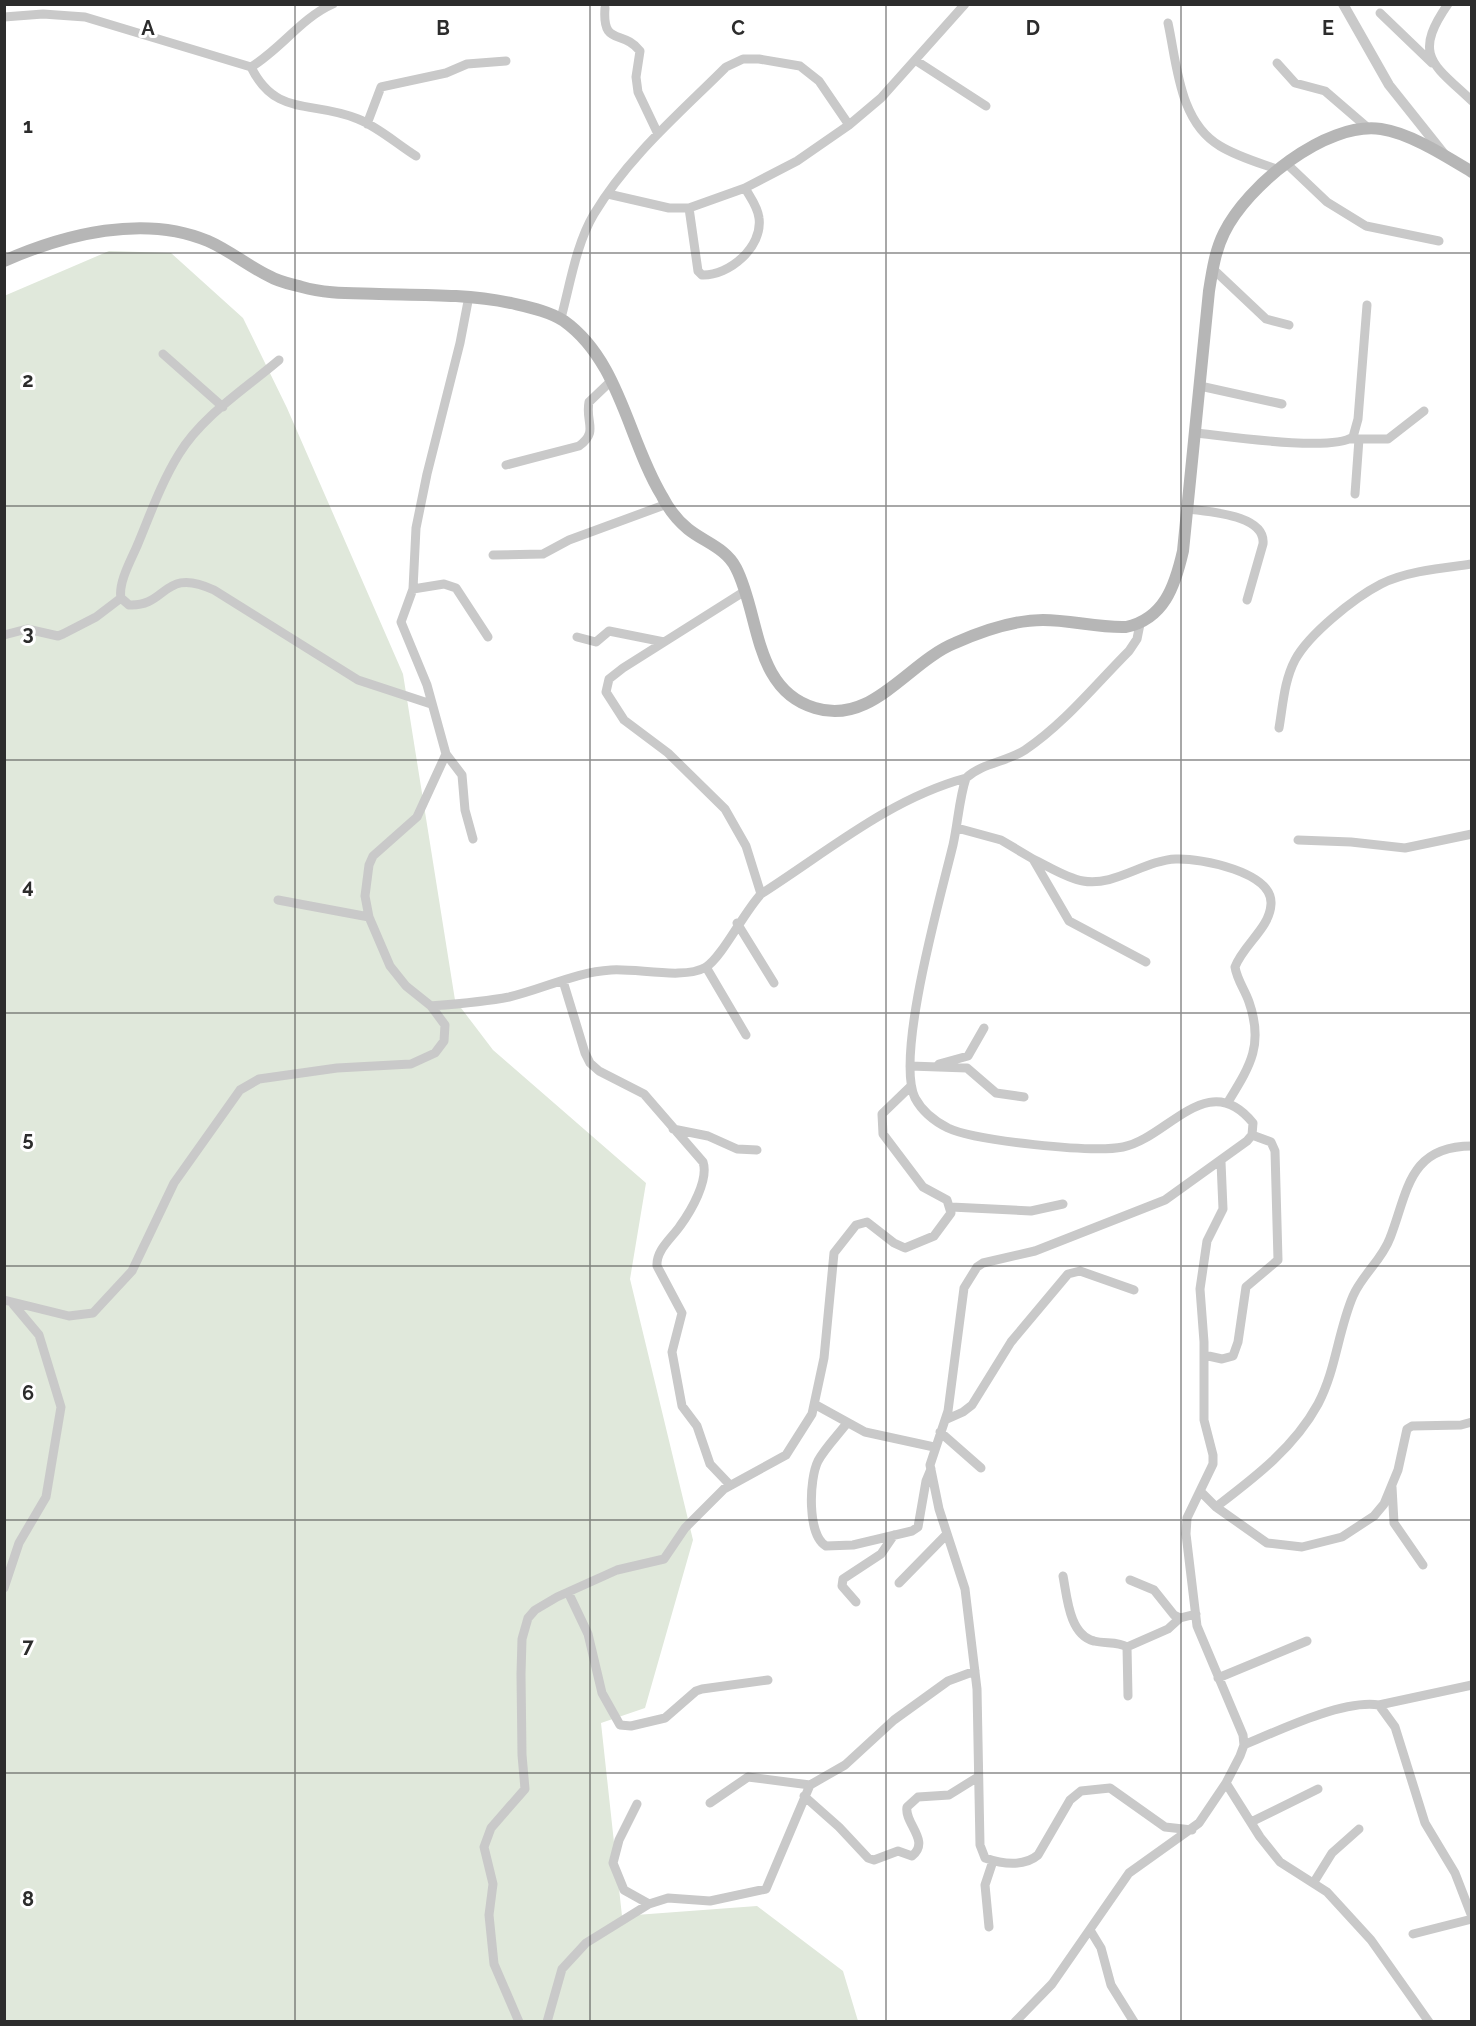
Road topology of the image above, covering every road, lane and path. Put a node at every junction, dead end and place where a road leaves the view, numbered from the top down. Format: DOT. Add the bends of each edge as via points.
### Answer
graph roads {
  1 [pos="333,4"];
  2 [pos="965,4"];
  3 [pos="1448,4"];
  4 [pos="1342,5"];
  5 [pos="605,8"];
  6 [pos="50,9"];
  7 [pos="1380,14"];
  8 [pos="4,17"];
  9 [pos="1168,23"];
  10 [pos="915,60"];
  11 [pos="506,61"];
  12 [pos="1277,63"];
  13 [pos="1432,63"];
  14 [pos="251,67"];
  15 [pos="1472,101"];
  16 [pos="986,106"];
  17 [pos="367,124"];
  18 [pos="849,125"];
  19 [pos="1368,128"];
  20 [pos="658,134"];
  21 [pos="416,156"];
  22 [pos="1446,157"];
  23 [pos="1283,167"];
  24 [pos="1472,172"];
  25 [pos="745,188"];
  26 [pos="608,195"];
  27 [pos="688,208"];
  28 [pos="1438,241"];
  29 [pos="4,261"];
  30 [pos="1213,269"];
  31 [pos="469,296"];
  32 [pos="1367,304"];
  33 [pos="561,318"];
  34 [pos="1289,325"];
  35 [pos="163,354"];
  36 [pos="279,360"];
  37 [pos="611,381"];
  38 [pos="1200,386"];
  39 [pos="1282,404"];
  40 [pos="224,407"];
  41 [pos="1424,411"];
  42 [pos="1196,433"];
  43 [pos="1355,439"];
  44 [pos="506,465"];
  45 [pos="1355,494"];
  46 [pos="667,504"];
  47 [pos="1189,509"];
  48 [pos="493,555"];
  49 [pos="1472,564"];
  50 [pos="413,589"];
  51 [pos="745,591"];
  52 [pos="121,598"];
  53 [pos="1247,600"];
  54 [pos="1140,624"];
  55 [pos="4,635"];
  56 [pos="488,637"];
  57 [pos="577,638"];
  58 [pos="663,642"];
  59 [pos="431,704"];
  60 [pos="1279,728"];
  61 [pos="446,754"];
  62 [pos="966,778"];
  63 [pos="957,828"];
  64 [pos="1472,834"];
  65 [pos="473,839"];
  66 [pos="1298,840"];
  67 [pos="1033,859"];
  68 [pos="760,894"];
  69 [pos="278,900"];
  70 [pos="369,917"];
  71 [pos="737,923"];
  72 [pos="1146,962"];
  73 [pos="706,967"];
  74 [pos="563,981"];
  75 [pos="774,983"];
  76 [pos="431,1006"];
  77 [pos="984,1028"];
  78 [pos="746,1035"];
  79 [pos="910,1066"];
  80 [pos="935,1067"];
  81 [pos="911,1086"];
  82 [pos="1024,1097"];
  83 [pos="1228,1102"];
  84 [pos="673,1129"];
  85 [pos="1252,1135"];
  86 [pos="1472,1146"];
  87 [pos="757,1150"];
  88 [pos="1221,1162"];
  89 [pos="1063,1204"];
  90 [pos="951,1207"];
  91 [pos="1134,1290"];
  92 [pos="9,1302"];
  93 [pos="1204,1355"];
  94 [pos="816,1405"];
  95 [pos="945,1420"];
  96 [pos="1472,1422"];
  97 [pos="847,1423"];
  98 [pos="940,1432"];
  99 [pos="934,1448"];
  100 [pos="981,1468"];
  101 [pos="931,1469"];
  102 [pos="1392,1484"];
  103 [pos="730,1485"];
  104 [pos="1201,1492"];
  105 [pos="1216,1507"];
  106 [pos="1379,1511"];
  107 [pos="1393,1517"];
  108 [pos="947,1534"];
  109 [pos="894,1535"];
  110 [pos="1423,1565"];
  111 [pos="1062,1576"];
  112 [pos="1130,1580"];
  113 [pos="899,1583"];
  114 [pos="4,1588"];
  115 [pos="568,1593"];
  116 [pos="856,1602"];
  117 [pos="1196,1614"];
  118 [pos="1180,1618"];
  119 [pos="1306,1641"];
  120 [pos="1127,1647"];
  121 [pos="975,1671"];
  122 [pos="1218,1678"];
  123 [pos="768,1680"];
  124 [pos="1472,1684"];
  125 [pos="1128,1696"];
  126 [pos="1379,1705"];
  127 [pos="1244,1745"];
  128 [pos="978,1777"];
  129 [pos="1226,1783"];
  130 [pos="810,1785"];
  131 [pos="1318,1789"];
  132 [pos="804,1796"];
  133 [pos="710,1803"];
  134 [pos="637,1804"];
  135 [pos="1251,1822"];
  136 [pos="1359,1828"];
  137 [pos="1192,1830"];
  138 [pos="993,1861"];
  139 [pos="1314,1882"];
  140 [pos="1469,1902"];
  141 [pos="650,1904"];
  142 [pos="1472,1918"];
  143 [pos="989,1927"];
  144 [pos="1090,1930"];
  145 [pos="1413,1934"];
  146 [pos="519,2022"];
  147 [pos="547,2022"];
  148 [pos="1015,2022"];
  149 [pos="1134,2022"];
  150 [pos="1429,2022"];
  1 -- 14 [label="street" via="309,18 264,60"];
  2 -- 10 [label="street"];
  3 -- 13 [label="street" via="1429,36"];
  4 -- 22 [label="street" via="1389,85"];
  5 -- 20 [label="street" via="608,33 640,51 638,92"];
  6 -- 8 [label="street"];
  6 -- 14 [label="street"];
  7 -- 13 [label="street"];
  9 -- 23 [label="street" via="1182,89 1195,123 1220,147"];
  10 -- 16 [label="street"];
  10 -- 18 [label="street" via="881,98"];
  11 -- 17 [label="street" via="473,63 381,87"];
  12 -- 19 [label="street" via="1295,83 1325,91"];
  13 -- 15 [label="street"];
  14 -- 17 [label="street" via="266,92 280,100"];
  17 -- 21 [label="street"];
  18 -- 20 [label="street" via="812,73 800,66 759,58 743,59 726,67"];
  18 -- 25 [label="street" via="797,161"];
  19 -- 22 [label="main road" via="1399,134"];
  19 -- 23 [label="main road" via="1322,141"];
  20 -- 26 [label="street"];
  22 -- 24 [label="main road"];
  23 -- 28 [label="street" via="1327,202 1366,226"];
  23 -- 30 [label="main road" via="1233,218 1220,242"];
  25 -- 27 [label="street"];
  25 -- 27 [label="street" via="759,217 757,233 738,263 710,276 702,276 698,270"];
  26 -- 27 [label="street" via="669,208"];
  26 -- 33 [label="street" via="585,234"];
  29 -- 31 [label="main road" via="101,231 143,230 179,233 209,242 273,279 312,290"];
  30 -- 34 [label="street" via="1266,319"];
  30 -- 38 [label="main road"];
  31 -- 33 [label="main road" via="529,307"];
  31 -- 50 [label="street" via="416,528"];
  32 -- 43 [label="street"];
  33 -- 37 [label="main road" via="591,348"];
  35 -- 40 [label="street"];
  36 -- 40 [label="street"];
  37 -- 44 [label="street" via="589,402 591,432 587,440 579,446"];
  37 -- 46 [label="main road"];
  38 -- 39 [label="street"];
  38 -- 42 [label="main road"];
  40 -- 52 [label="street" via="194,433 174,462 121,588"];
  41 -- 43 [label="street" via="1388,439"];
  42 -- 43 [label="street" via="1266,441"];
  42 -- 47 [label="main road"];
  43 -- 45 [label="street"];
  46 -- 48 [label="street" via="569,540 543,554"];
  46 -- 51 [label="main road" via="686,528 734,563"];
  47 -- 53 [label="street" via="1243,519 1259,529 1263,544"];
  47 -- 54 [label="main road" via="1172,590 1164,605"];
  49 -- 60 [label="street" via="1381,584 1322,627 1307,640 1294,661 1286,682"];
  50 -- 56 [label="street" via="444,584 456,588"];
  50 -- 59 [label="street" via="403,614 402,629 422,668"];
  51 -- 54 [label="main road" via="758,641 774,676 803,703 817,710 852,710 869,702 937,651 1002,626 1041,620 1107,627"];
  51 -- 58 [label="street"];
  52 -- 55 [label="street" via="63,634 27,630"];
  52 -- 59 [label="street" via="138,606 183,581 194,581 358,680"];
  54 -- 62 [label="street" via="1129,651 1055,725 1018,754"];
  57 -- 58 [label="street" via="596,642 614,631"];
  58 -- 68 [label="street" via="609,679 606,692 624,720 668,753 725,809 746,846"];
  59 -- 61 [label="street" via="442,730"];
  61 -- 65 [label="street" via="462,776"];
  61 -- 70 [label="street" via="417,817 373,856 365,896"];
  62 -- 63 [label="street"];
  62 -- 68 [label="street" via="879,816"];
  63 -- 67 [label="street" via="1001,840"];
  63 -- 79 [label="street" via="916,1005"];
  64 -- 66 [label="street" via="1405,848"];
  67 -- 72 [label="street" via="1069,921"];
  67 -- 83 [label="street" via="1083,881 1107,879 1175,859 1231,869 1265,885 1271,897 1270,911 1235,967 1254,1020 1254,1054"];
  68 -- 71 [label="street"];
  69 -- 70 [label="street"];
  70 -- 76 [label="street" via="390,966 406,986"];
  71 -- 73 [label="street" via="717,957"];
  71 -- 75 [label="street"];
  73 -- 74 [label="street" via="693,972 608,970"];
  73 -- 78 [label="street"];
  74 -- 76 [label="street" via="508,997"];
  74 -- 84 [label="street" via="590,1063 644,1094"];
  76 -- 92 [label="street" via="445,1025 444,1041 435,1053 411,1064 337,1068 259,1079 240,1090 163,1202 132,1271 98,1309 69,1316"];
  77 -- 80 [label="street" via="968,1056"];
  79 -- 80 [label="street"];
  79 -- 81 [label="street"];
  80 -- 82 [label="street" via="967,1068 996,1094"];
  81 -- 83 [label="street" via="921,1108 947,1128 1033,1145 1124,1147 1199,1104"];
  81 -- 90 [label="street" via="882,1114 883,1134 923,1187 947,1200"];
  83 -- 85 [label="street" via="1252,1123"];
  84 -- 87 [label="street" via="708,1136 737,1149"];
  84 -- 103 [label="street" via="703,1162 705,1174 684,1221 659,1252 657,1266 682,1313 672,1352 682,1406 697,1426 710,1464"];
  85 -- 88 [label="street"];
  85 -- 93 [label="street" via="1271,1142 1275,1151 1278,1260 1246,1287 1233,1356 1222,1359"];
  86 -- 105 [label="street" via="1450,1148 1419,1164 1406,1188 1389,1240 1352,1299 1319,1403 1293,1440 1265,1469"];
  88 -- 93 [label="street" via="1222,1209 1207,1241 1200,1283"];
  88 -- 95 [label="street" via="1151,1207 1035,1251 977,1267 964,1288"];
  89 -- 90 [label="street" via="1031,1211"];
  90 -- 94 [label="street" via="950,1219 940,1231 910,1247 900,1246 862,1222 834,1253"];
  91 -- 95 [label="street" via="1080,1271 1068,1274 1005,1349 972,1405"];
  92 -- 114 [label="street" via="39,1335 61,1407 46,1497 19,1543"];
  93 -- 104 [label="street" via="1204,1420 1213,1455 1210,1474"];
  94 -- 97 [label="street"];
  94 -- 103 [label="street" via="786,1455"];
  95 -- 98 [label="street"];
  96 -- 102 [label="street" via="1407,1429"];
  97 -- 99 [label="street" via="865,1432"];
  97 -- 109 [label="street" via="817,1466 811,1512 819,1540 832,1547"];
  98 -- 99 [label="street"];
  98 -- 100 [label="street"];
  99 -- 101 [label="street"];
  101 -- 108 [label="street"];
  101 -- 109 [label="street" via="918,1527"];
  102 -- 106 [label="street"];
  102 -- 107 [label="street"];
  103 -- 115 [label="street" via="685,1528 664,1559 617,1570"];
  104 -- 105 [label="street"];
  104 -- 117 [label="street" via="1186,1526"];
  105 -- 106 [label="street" via="1260,1539 1290,1548 1342,1537"];
  106 -- 107 [label="street"];
  107 -- 110 [label="street" via="1396,1528"];
  108 -- 113 [label="street"];
  108 -- 121 [label="street" via="965,1589"];
  109 -- 116 [label="street" via="881,1554 843,1579 842,1586"];
  111 -- 120 [label="street" via="1071,1618 1082,1633 1093,1641"];
  112 -- 118 [label="street" via="1154,1590"];
  115 -- 123 [label="street" via="588,1634 602,1693 620,1725 665,1718 696,1691"];
  115 -- 146 [label="street" via="535,1610 524,1627 521,1674 525,1789 491,1828 484,1847 493,1884 489,1915 494,1964"];
  117 -- 118 [label="street"];
  117 -- 122 [label="street" via="1200,1638"];
  118 -- 120 [label="street" via="1168,1629"];
  119 -- 122 [label="street"];
  120 -- 125 [label="street"];
  121 -- 128 [label="street"];
  121 -- 130 [label="street" via="948,1681 894,1720 846,1765"];
  122 -- 127 [label="street"];
  124 -- 126 [label="street"];
  126 -- 127 [label="street" via="1367,1704 1318,1716"];
  126 -- 140 [label="street" via="1395,1727 1425,1822"];
  127 -- 129 [label="street"];
  128 -- 132 [label="street" via="949,1795 918,1797 907,1807 906,1813 919,1835 912,1856 898,1851 874,1860 868,1858"];
  128 -- 138 [label="street" via="980,1845 985,1858"];
  129 -- 135 [label="street"];
  129 -- 137 [label="street"];
  130 -- 132 [label="street"];
  130 -- 133 [label="street" via="748,1777"];
  131 -- 135 [label="street"];
  132 -- 141 [label="street" via="765,1889 718,1900 674,1897"];
  134 -- 141 [label="street" via="619,1840 613,1863 624,1890"];
  135 -- 139 [label="street" via="1280,1862"];
  136 -- 139 [label="street" via="1332,1853"];
  137 -- 138 [label="street" via="1165,1827 1110,1788 1081,1791 1070,1800 1032,1860"];
  137 -- 144 [label="street" via="1135,1866"];
  138 -- 143 [label="street" via="985,1885"];
  139 -- 150 [label="street" via="1371,1940"];
  140 -- 142 [label="street"];
  141 -- 147 [label="street" via="573,1954 558,1977"];
  142 -- 145 [label="street"];
  144 -- 148 [label="street" via="1052,1984"];
  144 -- 149 [label="street" via="1101,1947 1111,1984"];
}
